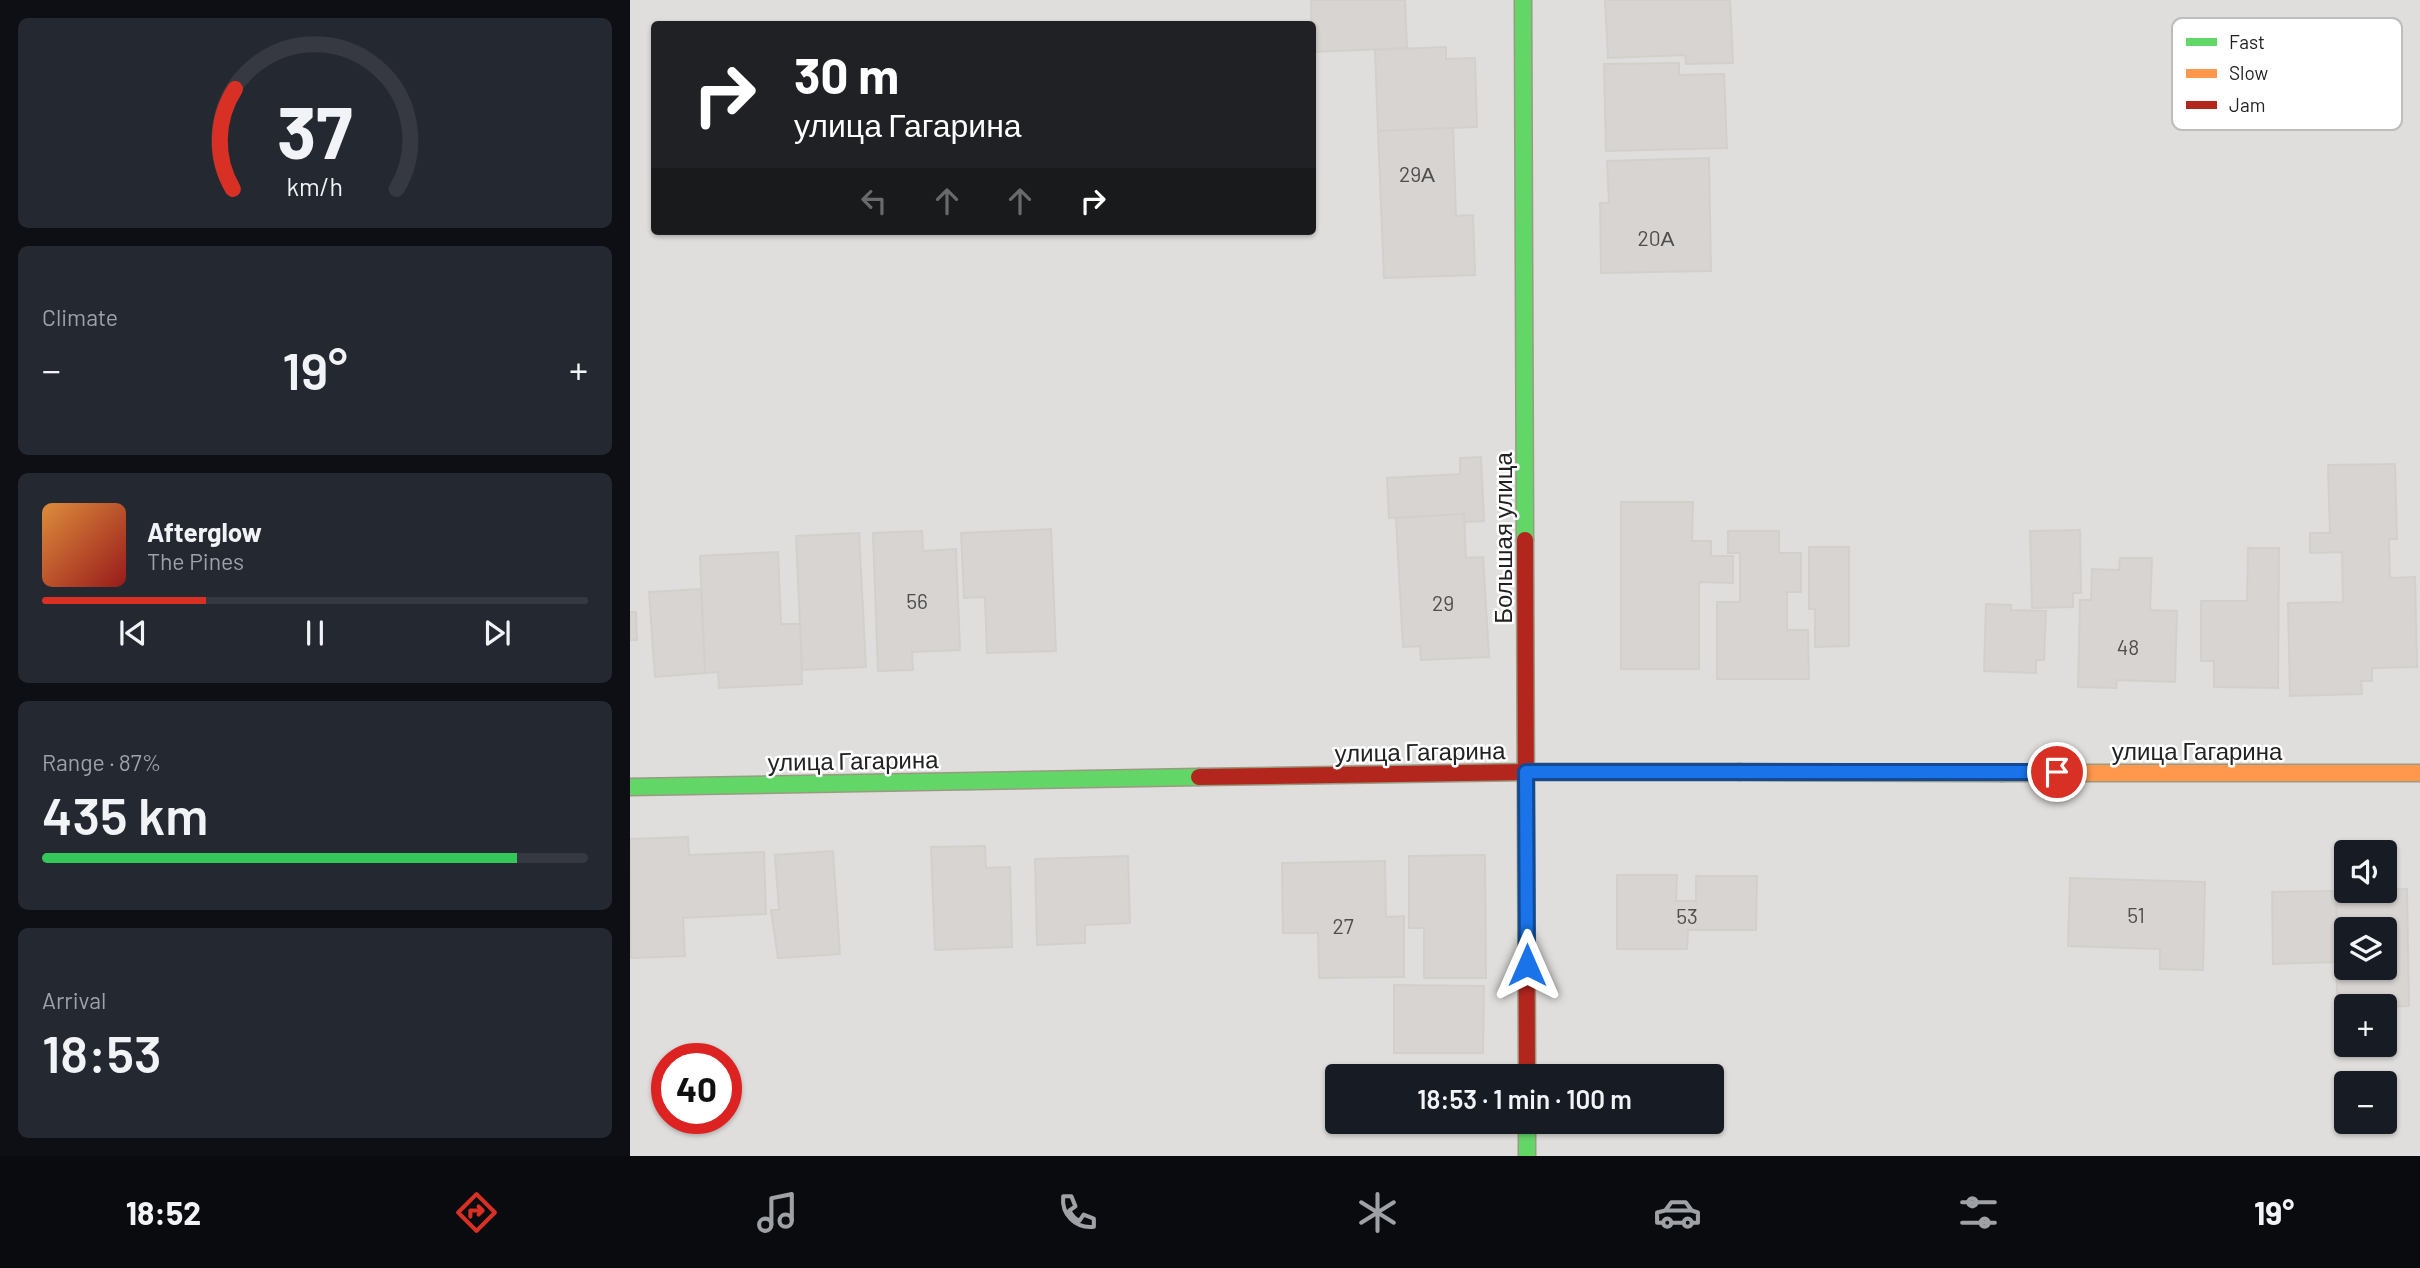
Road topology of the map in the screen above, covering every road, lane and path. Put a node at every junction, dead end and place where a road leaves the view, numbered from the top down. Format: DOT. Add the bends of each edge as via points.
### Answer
graph roads {
  1 [pos="1522,0"];
  2 [pos="1526,772"];
  3 [pos="2420,773"];
  4 [pos="630,786"];
  5 [pos="1527,1064"];
  6 [pos="1527,1134"];
  7 [pos="1527,1156"];
  1 -- 2 [label="street, Большая улица"];
  2 -- 3 [label="street, улица Гагарина"];
  2 -- 4 [label="street, улица Гагарина"];
  2 -- 5 [label="street, Большая улица"];
  6 -- 7 [label="street"];
}
